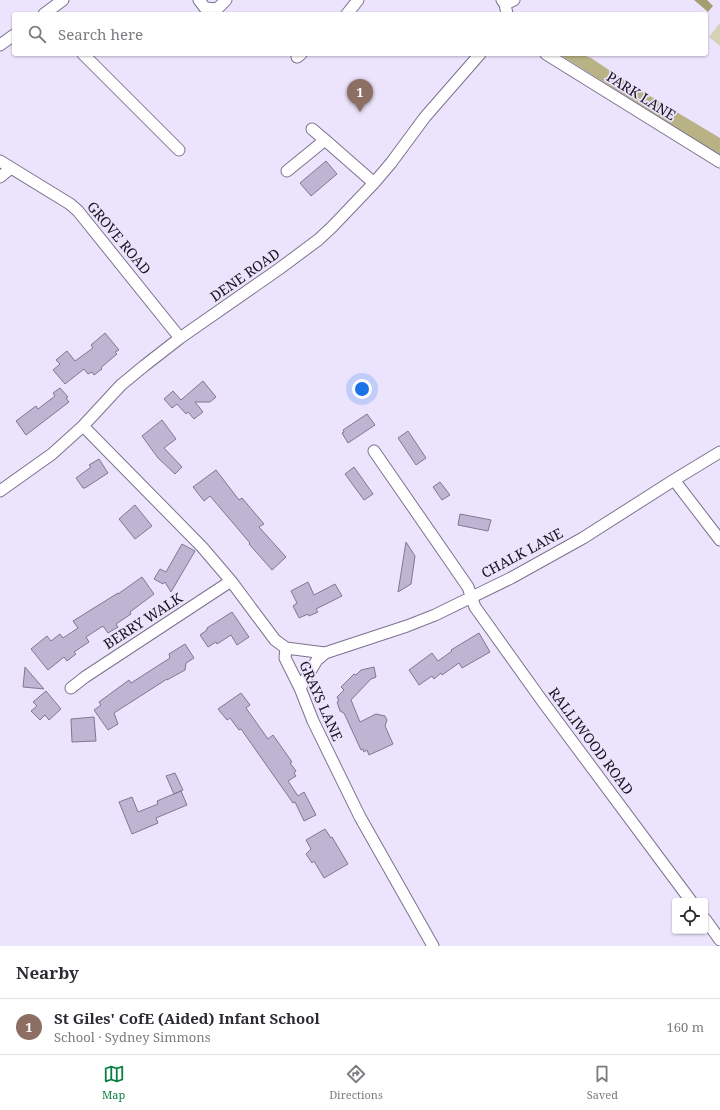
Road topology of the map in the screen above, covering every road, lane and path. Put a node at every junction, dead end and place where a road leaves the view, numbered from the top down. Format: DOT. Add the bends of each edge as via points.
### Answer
graph roads {
  1 [pos="64,0"];
  2 [pos="199,0"];
  3 [pos="226,0"];
  4 [pos="358,0"];
  5 [pos="47,12"];
  6 [pos="349,12"];
  7 [pos="12,36"];
  8 [pos="0,45"];
  9 [pos="85,56"];
  10 [pos="478,56"];
  11 [pos="549,56"];
  12 [pos="312,129"];
  13 [pos="325,140"];
  14 [pos="179,150"];
  15 [pos="0,161"];
  16 [pos="720,162"];
  17 [pos="11,168"];
  18 [pos="287,171"];
  19 [pos="0,177"];
  20 [pos="374,183"];
  21 [pos="180,338"];
  22 [pos="84,426"];
  23 [pos="374,451"];
  24 [pos="720,452"];
  25 [pos="674,480"];
  26 [pos="0,491"];
  27 [pos="720,540"];
  28 [pos="231,581"];
  29 [pos="471,597"];
  30 [pos="286,648"];
  31 [pos="325,653"];
  32 [pos="71,688"];
  33 [pos="300,688"];
  34 [pos="689,898"];
  35 [pos="708,924"];
  36 [pos="720,940"];
  37 [pos="433,946"];
  1 -- 5 [label="street"];
  2 -- 3 [label="street" via="205,8 217,9"];
  4 -- 6 [label="street"];
  7 -- 8 [label="street"];
  9 -- 14 [label="street"];
  10 -- 20 [label="street, DENE ROAD" via="425,117"];
  11 -- 16 [label="street, PARK LANE"];
  12 -- 13 [label="street"];
  13 -- 18 [label="street"];
  13 -- 20 [label="street"];
  15 -- 17 [label="street, GROVE ROAD"];
  17 -- 19 [label="street"];
  17 -- 21 [label="street, GROVE ROAD" via="78,211"];
  20 -- 21 [label="street, DENE ROAD" via="318,240"];
  21 -- 22 [label="street, DENE ROAD" via="121,385"];
  22 -- 26 [label="street, DENE ROAD" via="52,454"];
  22 -- 28 [label="street, GRAYS LANE" via="202,547"];
  23 -- 29 [label="street, RALLIWOOD ROAD" via="468,586"];
  24 -- 25 [label="street, CHALK LANE"];
  25 -- 27 [label="street"];
  25 -- 29 [label="street, CHALK LANE" via="583,538"];
  28 -- 30 [label="street, GRAYS LANE" via="275,640"];
  28 -- 32 [label="street, BERRY WALK"];
  29 -- 31 [label="street, CHALK LANE" via="407,626"];
  29 -- 34 [label="street, RALLIWOOD ROAD" via="475,607 538,695"];
  30 -- 31 [label="street, CHALK LANE"];
  30 -- 33 [label="street, GRAYS LANE" via="285,658"];
  31 -- 33 [label="street"];
  33 -- 37 [label="street, GRAYS LANE" via="316,728 360,816"];
  35 -- 36 [label="street"];
}
